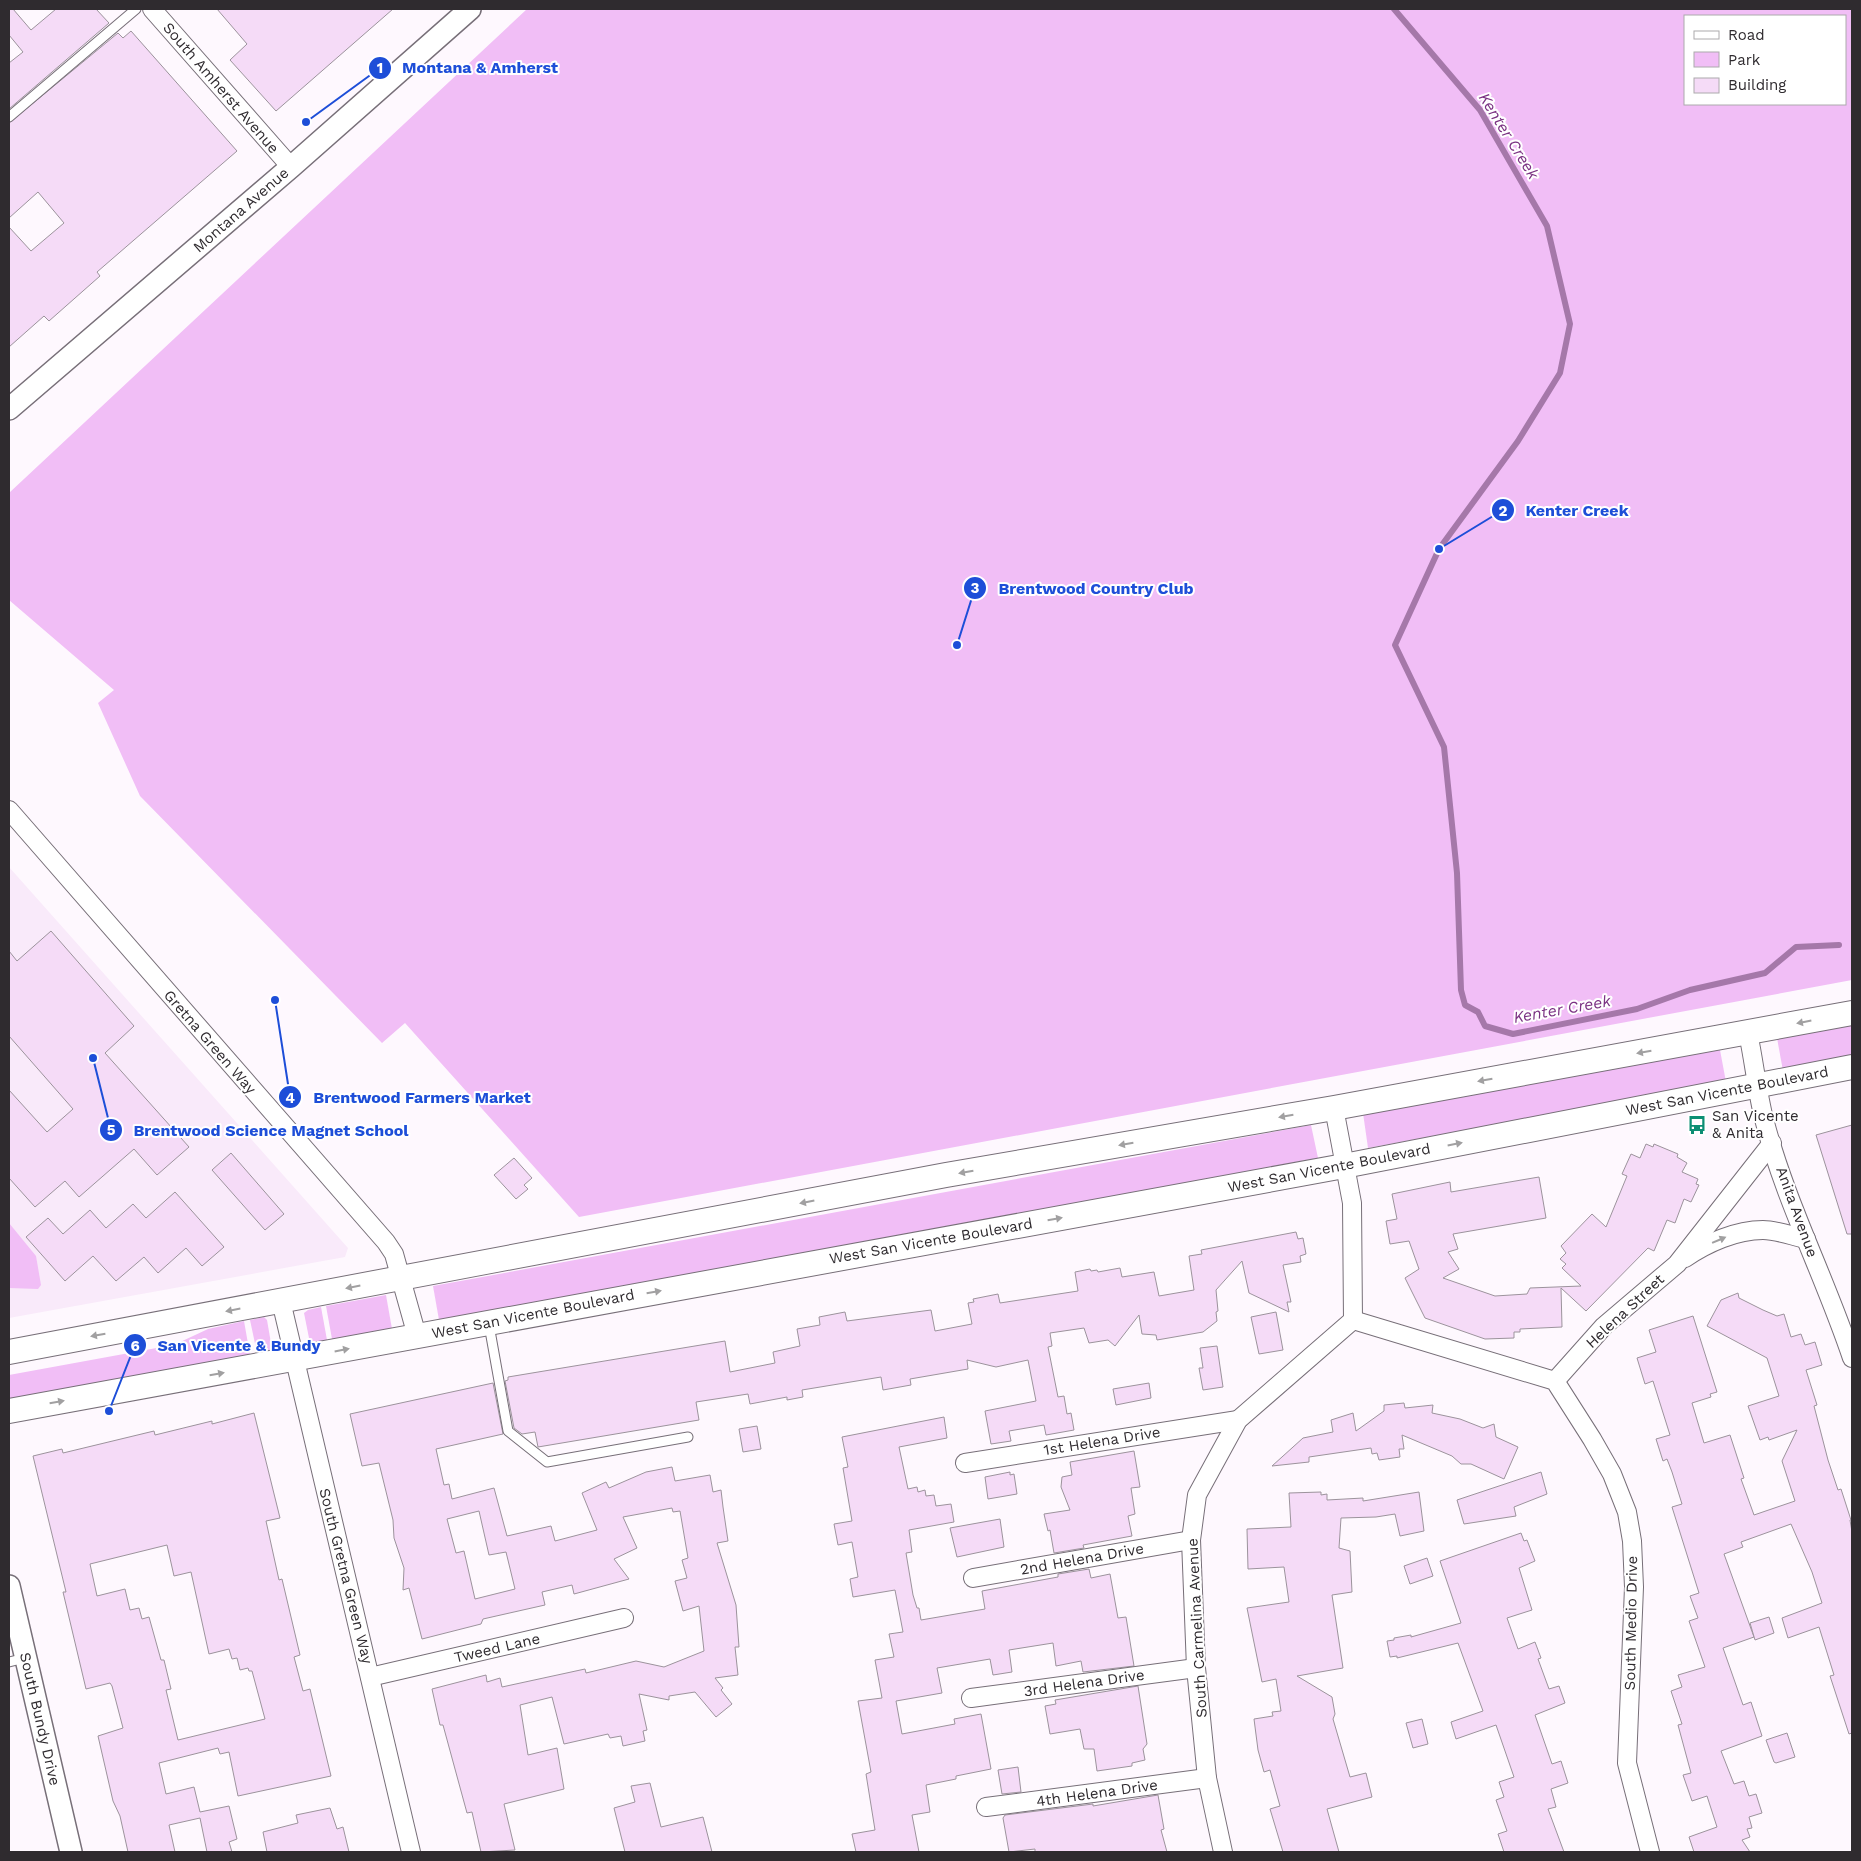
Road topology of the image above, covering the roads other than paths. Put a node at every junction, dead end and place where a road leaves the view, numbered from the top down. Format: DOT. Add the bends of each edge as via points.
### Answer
graph roads {
  1 [pos="136,9"];
  2 [pos="152,9"];
  3 [pos="470,9"];
  4 [pos="9,117"];
  5 [pos="290,168"];
  6 [pos="9,409"];
  7 [pos="9,810"];
  8 [pos="1852,1013"];
  9 [pos="1748,1033"];
  10 [pos="1852,1067"];
  11 [pos="1758,1084"];
  12 [pos="1334,1108"];
  13 [pos="1772,1143"];
  14 [pos="1344,1166"];
  15 [pos="1806,1240"];
  16 [pos="1677,1264"];
  17 [pos="401,1278"];
  18 [pos="281,1300"];
  19 [pos="1353,1320"];
  20 [pos="488,1322"];
  21 [pos="417,1336"];
  22 [pos="9,1352"];
  23 [pos="1852,1358"];
  24 [pos="294,1360"];
  25 [pos="1555,1381"];
  26 [pos="9,1411"];
  27 [pos="1238,1420"];
  28 [pos="688,1437"];
  29 [pos="965,1463"];
  30 [pos="1190,1540"];
  31 [pos="973,1578"];
  32 [pos="10,1598"];
  33 [pos="624,1618"];
  34 [pos="17,1660"];
  35 [pos="1196,1668"];
  36 [pos="370,1678"];
  37 [pos="972,1698"];
  38 [pos="1207,1778"];
  39 [pos="986,1807"];
  40 [pos="71,1852"];
  41 [pos="412,1852"];
  42 [pos="1222,1852"];
  43 [pos="1650,1852"];
  1 -- 4 [label="lane"];
  2 -- 5 [label="street, South Amherst Avenue"];
  3 -- 5 [label="street, Montana Avenue"];
  5 -- 6 [label="street, Montana Avenue"];
  7 -- 17 [label="street, Gretna Green Way" via="386,1242 394,1254"];
  8 -- 9 [label="main road, one-way"];
  9 -- 11 [label="street, Anita Avenue"];
  9 -- 12 [label="main road, one-way"];
  10 -- 11 [label="main road, West San Vicente Boulevard"];
  11 -- 13 [label="street, Anita Avenue"];
  14 -- 11 [label="main road, West San Vicente Boulevard, one-way"];
  12 -- 14 [label="street"];
  12 -- 17 [label="main road, one-way" via="946,1175"];
  13 -- 15 [label="street, Anita Avenue"];
  13 -- 16 [label="street, Helena Street"];
  14 -- 19 [label="street" via="1352,1204"];
  20 -- 14 [label="main road, West San Vicente Boulevard, one-way"];
  16 -- 15 [label="street, Helena Street, one-way" via="1705,1246 1748,1232 1765,1230"];
  15 -- 23 [label="street, Anita Avenue" via="1836,1309"];
  16 -- 25 [label="street, Helena Street" via="1604,1326"];
  17 -- 18 [label="main road, one-way"];
  17 -- 21 [label="street, Gretna Green Way"];
  18 -- 22 [label="main road, one-way"];
  18 -- 24 [label="street, South Gretna Green Way"];
  19 -- 25 [label="street"];
  19 -- 27 [label="street, South Carmelina Avenue"];
  20 -- 21 [label="main road, West San Vicente Boulevard"];
  20 -- 28 [label="lane" via="508,1430 547,1462"];
  24 -- 21 [label="main road, West San Vicente Boulevard, one-way"];
  26 -- 24 [label="main road, West San Vicente Boulevard, one-way"];
  24 -- 36 [label="street, South Gretna Green Way"];
  25 -- 43 [label="street, South Medio Drive" via="1592,1438 1628,1512 1634,1587 1627,1763"];
  27 -- 29 [label="street, 1st Helena Drive"];
  27 -- 30 [label="street, South Carmelina Avenue" via="1197,1494"];
  30 -- 31 [label="street, 2nd Helena Drive"];
  30 -- 35 [label="street, South Carmelina Avenue"];
  32 -- 34 [label="street, South Bundy Drive"];
  33 -- 36 [label="street, Tweed Lane"];
  34 -- 40 [label="street, South Bundy Drive"];
  35 -- 37 [label="street, 3rd Helena Drive"];
  35 -- 38 [label="street, South Carmelina Avenue"];
  36 -- 41 [label="street, South Gretna Green Way"];
  38 -- 39 [label="street, 4th Helena Drive"];
  38 -- 42 [label="street, South Carmelina Avenue"];
}
